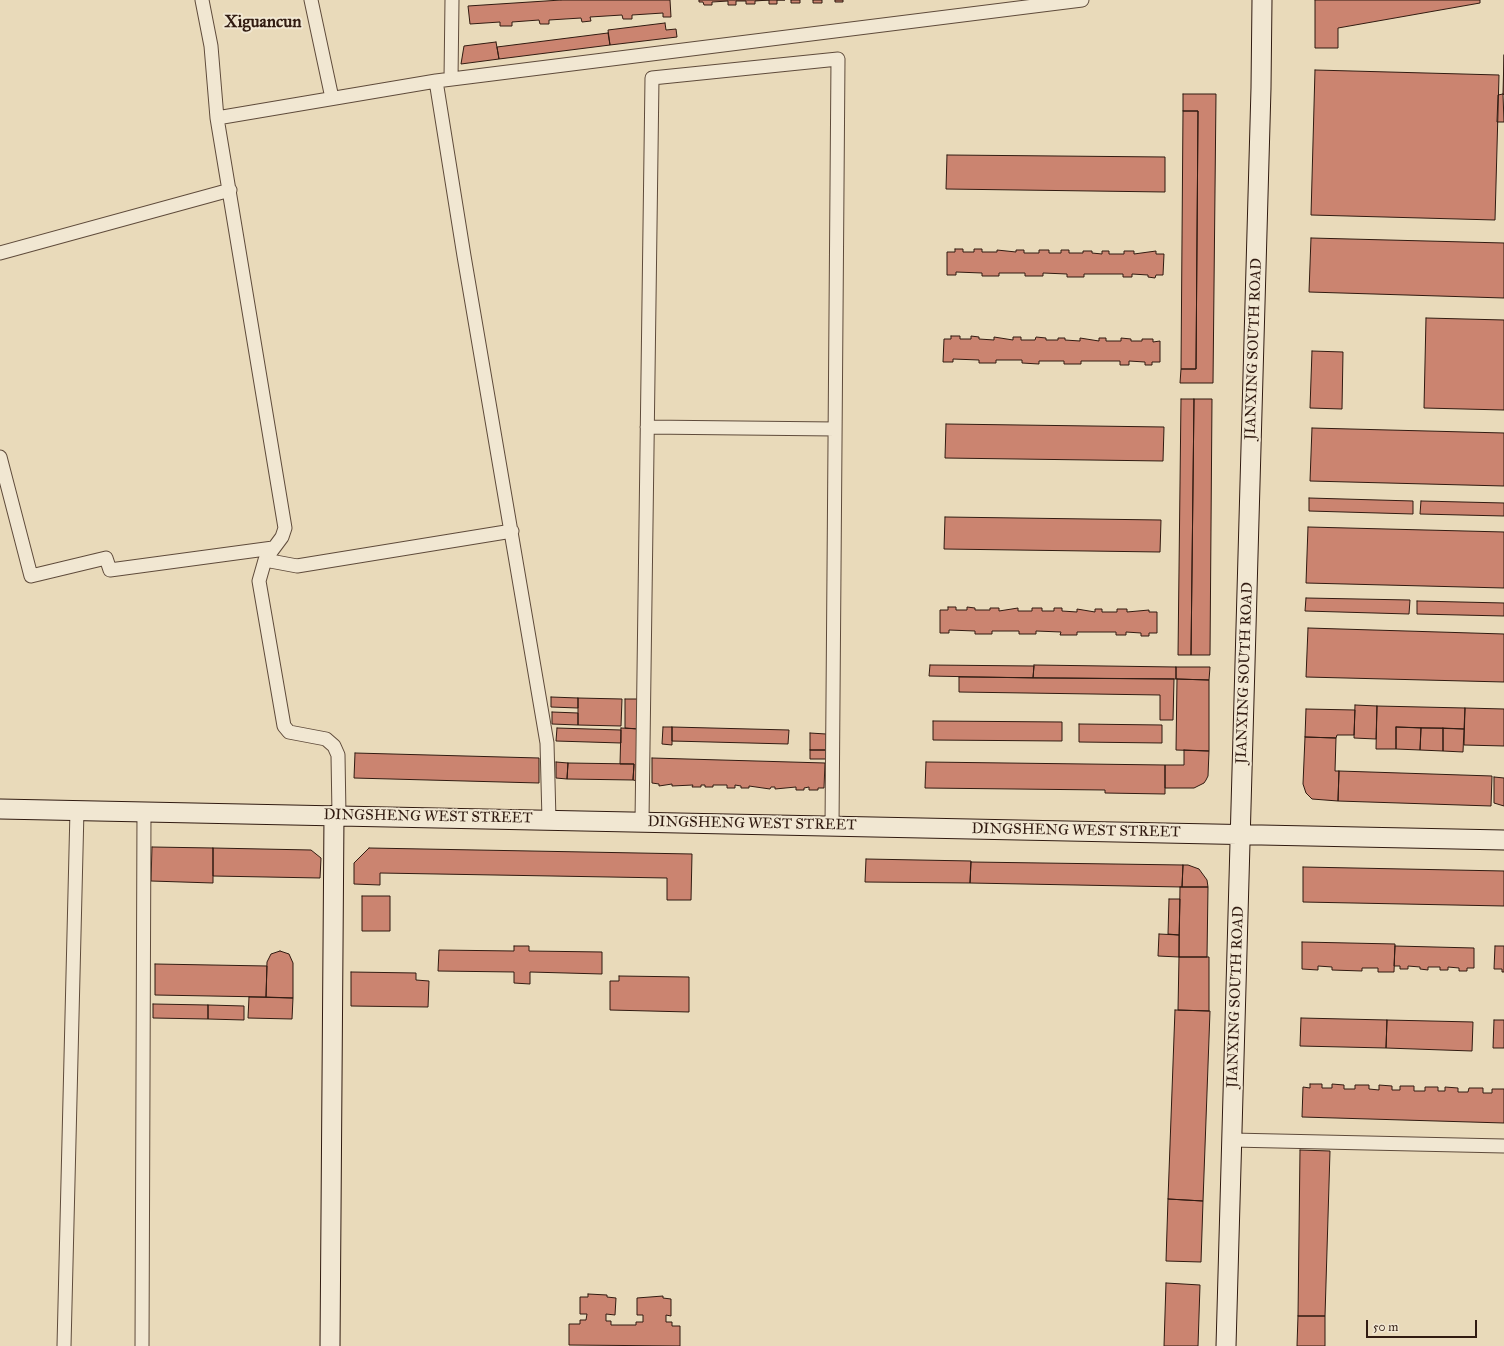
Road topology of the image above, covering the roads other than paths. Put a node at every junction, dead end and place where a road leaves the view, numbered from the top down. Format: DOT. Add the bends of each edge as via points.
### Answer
graph roads {
  1 [pos="202,0"];
  2 [pos="311,0"];
  3 [pos="452,0"];
  4 [pos="1082,0"];
  5 [pos="1262,0"];
  6 [pos="451,79"];
  7 [pos="436,81"];
  8 [pos="332,98"];
  9 [pos="218,118"];
  10 [pos="230,190"];
  11 [pos="0,253"];
  12 [pos="648,427"];
  13 [pos="835,429"];
  14 [pos="0,457"];
  15 [pos="512,531"];
  16 [pos="273,548"];
  17 [pos="265,560"];
  18 [pos="0,809"];
  19 [pos="77,810"];
  20 [pos="144,811"];
  21 [pos="336,815"];
  22 [pos="549,820"];
  23 [pos="642,822"];
  24 [pos="832,826"];
  25 [pos="1241,835"];
  26 [pos="1504,840"];
  27 [pos="1232,1140"];
  28 [pos="1504,1146"];
  29 [pos="64,1346"];
  30 [pos="142,1346"];
  31 [pos="330,1346"];
  32 [pos="1226,1346"];
  1 -- 9 [label="street" via="211,46"];
  2 -- 8 [label="street"];
  3 -- 6 [label="street"];
  4 -- 6 [label="street"];
  5 -- 25 [label="street, JIANXING SOUTH ROAD"];
  6 -- 7 [label="street"];
  7 -- 8 [label="street"];
  7 -- 15 [label="street"];
  8 -- 9 [label="street"];
  9 -- 10 [label="street"];
  10 -- 11 [label="street"];
  10 -- 16 [label="street" via="285,528 282,537"];
  12 -- 13 [label="street"];
  12 -- 13 [label="street" via="652,78 838,59"];
  12 -- 23 [label="street"];
  13 -- 24 [label="street"];
  14 -- 16 [label="street" via="31,576 106,558 110,570"];
  15 -- 17 [label="street" via="298,566"];
  15 -- 22 [label="street" via="547,743"];
  16 -- 17 [label="street"];
  17 -- 21 [label="street" via="259,581 284,726 289,732 326,739 334,746 338,755"];
  18 -- 19 [label="street, DINGSHENG WEST STREET"];
  19 -- 20 [label="street, DINGSHENG WEST STREET"];
  19 -- 29 [label="street"];
  20 -- 21 [label="street, DINGSHENG WEST STREET"];
  20 -- 30 [label="street"];
  21 -- 22 [label="street, DINGSHENG WEST STREET"];
  21 -- 31 [label="street"];
  22 -- 23 [label="street, DINGSHENG WEST STREET"];
  23 -- 24 [label="street, DINGSHENG WEST STREET"];
  24 -- 25 [label="street, DINGSHENG WEST STREET"];
  25 -- 26 [label="street, DINGSHENG WEST STREET"];
  25 -- 27 [label="street, JIANXING SOUTH ROAD"];
  27 -- 28 [label="street"];
  27 -- 32 [label="street, JIANXING SOUTH ROAD"];
}
